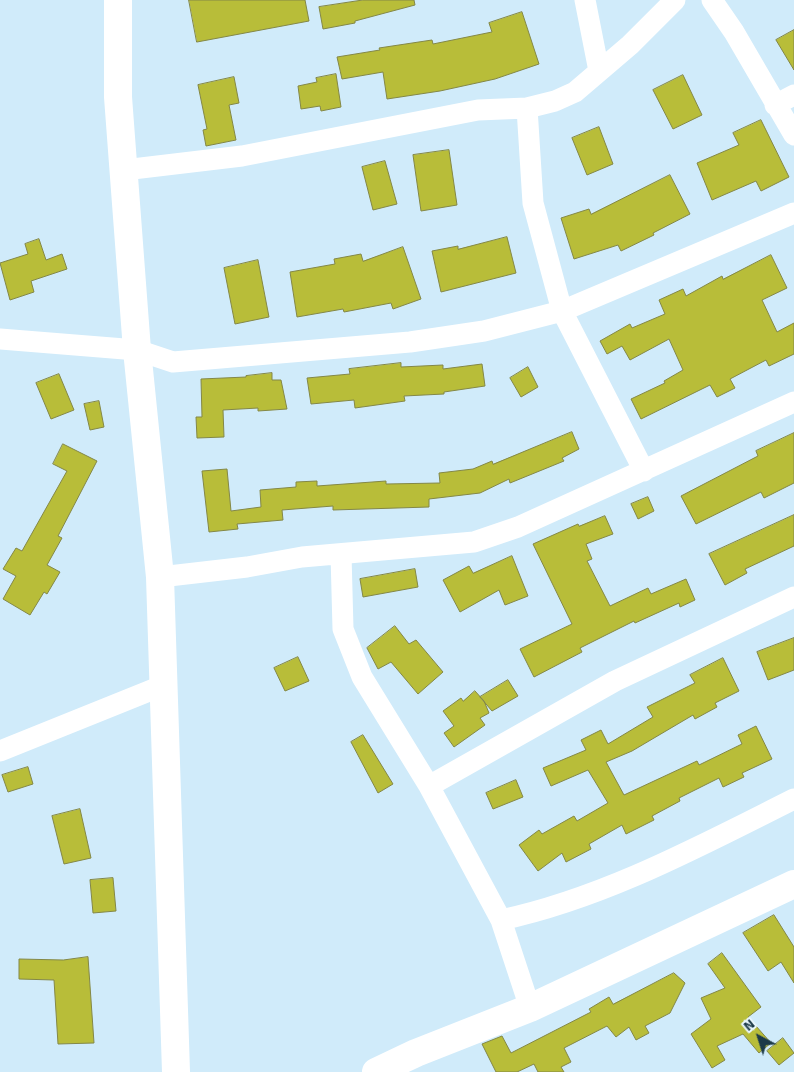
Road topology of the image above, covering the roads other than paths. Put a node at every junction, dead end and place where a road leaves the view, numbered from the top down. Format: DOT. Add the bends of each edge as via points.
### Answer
graph roads {
  1 [pos="118,0"];
  2 [pos="585,0"];
  3 [pos="675,0"];
  4 [pos="712,0"];
  5 [pos="599,71"];
  6 [pos="794,95"];
  7 [pos="775,105"];
  8 [pos="527,108"];
  9 [pos="794,135"];
  10 [pos="124,170"];
  11 [pos="794,213"];
  12 [pos="562,311"];
  13 [pos="0,339"];
  14 [pos="137,350"];
  15 [pos="794,402"];
  16 [pos="644,471"];
  17 [pos="341,554"];
  18 [pos="160,577"];
  19 [pos="794,597"];
  20 [pos="164,685"];
  21 [pos="0,751"];
  22 [pos="429,786"];
  23 [pos="794,799"];
  24 [pos="794,884"];
  25 [pos="501,920"];
  26 [pos="530,1008"];
  27 [pos="176,1072"];
  28 [pos="376,1072"];
  1 -- 10 [label="street" via="118,97"];
  2 -- 5 [label="street"];
  3 -- 5 [label="street"];
  4 -- 7 [label="street"];
  5 -- 8 [label="street" via="575,92"];
  6 -- 7 [label="street"];
  7 -- 9 [label="street"];
  8 -- 10 [label="street" via="478,110 242,156"];
  8 -- 12 [label="street" via="533,203"];
  10 -- 14 [label="street"];
  11 -- 12 [label="street"];
  12 -- 14 [label="street" via="484,330 410,342 298,353 173,362"];
  12 -- 16 [label="street"];
  13 -- 14 [label="street"];
  14 -- 18 [label="street"];
  15 -- 16 [label="street"];
  16 -- 17 [label="street" via="474,542"];
  17 -- 18 [label="street"];
  17 -- 22 [label="street" via="343,629 362,677"];
  18 -- 20 [label="street"];
  19 -- 22 [label="street" via="615,681"];
  20 -- 21 [label="street"];
  20 -- 27 [label="street"];
  22 -- 25 [label="street"];
  23 -- 25 [label="street" via="628,879 545,910"];
  24 -- 26 [label="street"];
  25 -- 26 [label="street"];
  26 -- 28 [label="street"];
}
